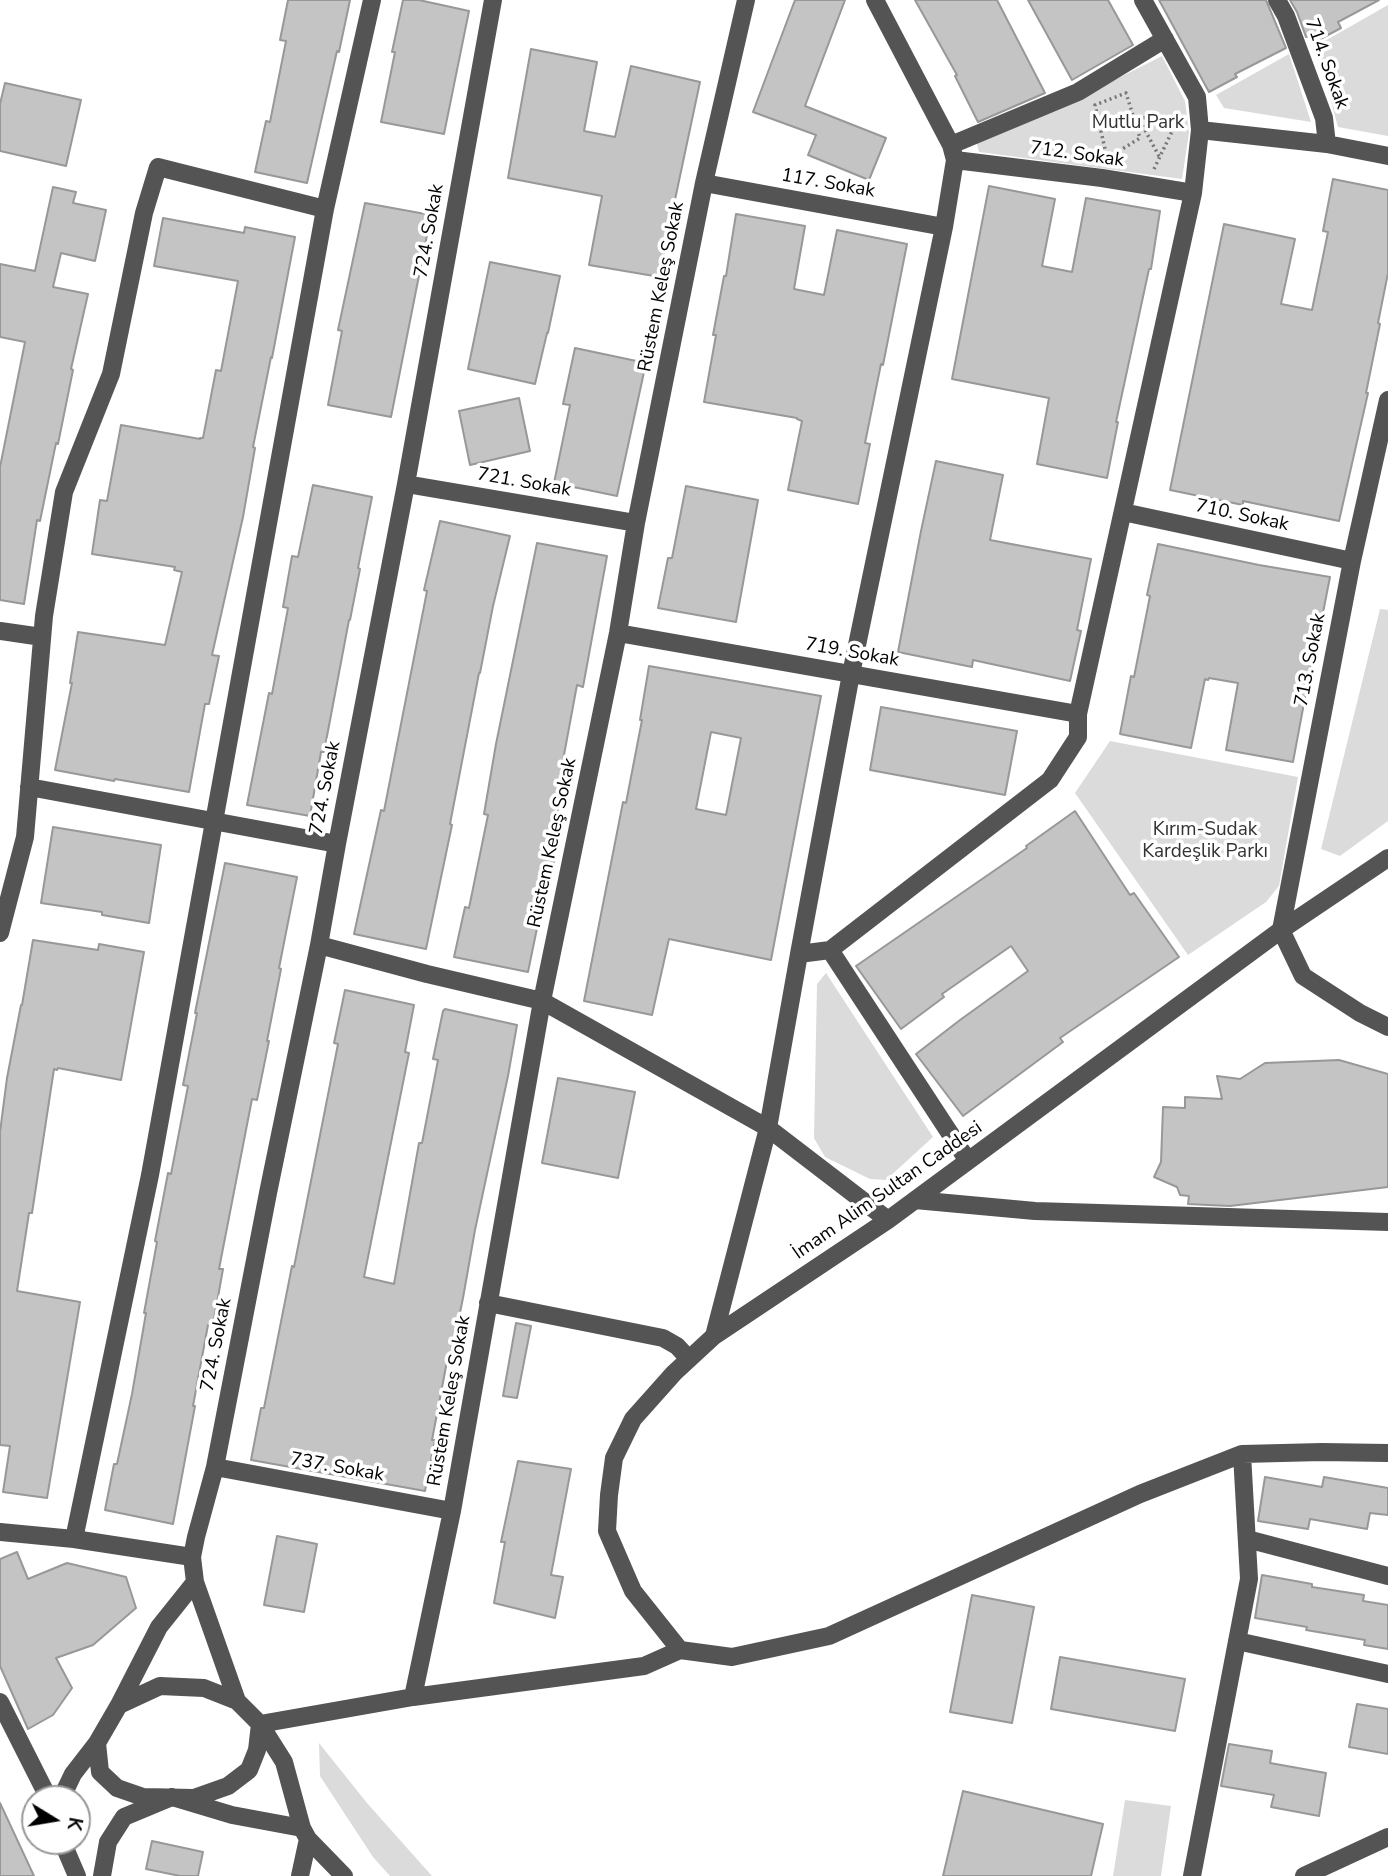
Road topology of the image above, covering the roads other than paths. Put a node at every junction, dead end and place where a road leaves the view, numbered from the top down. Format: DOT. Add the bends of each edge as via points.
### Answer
graph roads {
  1 [pos="372,0"];
  2 [pos="494,0"];
  3 [pos="746,0"];
  4 [pos="875,0"];
  5 [pos="1143,0"];
  6 [pos="1278,0"];
  7 [pos="1165,38"];
  8 [pos="1200,130"];
  9 [pos="1327,144"];
  10 [pos="953,153"];
  11 [pos="1388,156"];
  12 [pos="704,183"];
  13 [pos="1193,193"];
  14 [pos="325,209"];
  15 [pos="944,227"];
  16 [pos="1388,400"];
  17 [pos="406,484"];
  18 [pos="1124,512"];
  19 [pos="636,523"];
  20 [pos="1352,561"];
  21 [pos="0,631"];
  22 [pos="618,633"];
  23 [pos="42,637"];
  24 [pos="851,674"];
  25 [pos="1079,714"];
  26 [pos="29,787"];
  27 [pos="214,820"];
  28 [pos="337,844"];
  29 [pos="1388,858"];
  30 [pos="1281,930"];
  31 [pos="0,933"];
  32 [pos="319,945"];
  33 [pos="830,950"];
  34 [pos="799,954"];
  35 [pos="542,1001"];
  36 [pos="1388,1027"];
  37 [pos="768,1128"];
  38 [pos="968,1161"];
  39 [pos="915,1200"];
  40 [pos="888,1220"];
  41 [pos="1388,1223"];
  42 [pos="488,1303"];
  43 [pos="714,1336"];
  44 [pos="689,1359"];
  45 [pos="1388,1451"];
  46 [pos="1242,1454"];
  47 [pos="215,1467"];
  48 [pos="452,1511"];
  49 [pos="0,1532"];
  50 [pos="74,1539"];
  51 [pos="1247,1539"];
  52 [pos="192,1557"];
  53 [pos="1388,1576"];
  54 [pos="195,1582"];
  55 [pos="1237,1641"];
  56 [pos="680,1650"];
  57 [pos="1388,1674"];
  58 [pos="413,1697"];
  59 [pos="237,1700"];
  60 [pos="0,1702"];
  61 [pos="119,1705"];
  62 [pos="260,1724"];
  63 [pos="97,1743"];
  64 [pos="42,1785"];
  65 [pos="67,1785"];
  66 [pos="172,1797"];
  67 [pos="305,1834"];
  68 [pos="1388,1837"];
  69 [pos="68,1855"];
  70 [pos="77,1876"];
  71 [pos="102,1876"];
  72 [pos="300,1876"];
  73 [pos="344,1876"];
  74 [pos="1192,1876"];
  75 [pos="1304,1876"];
  1 -- 14 [label="street"];
  2 -- 17 [label="street, 724. Sokak"];
  3 -- 12 [label="street, Rüstem Keleş Sokak"];
  4 -- 10 [label="street"];
  5 -- 7 [label="street"];
  6 -- 9 [label="street, 714. Sokak" via="1324,118"];
  7 -- 8 [label="street" via="1197,97"];
  7 -- 10 [label="street, 712. Sokak" via="1078,92"];
  8 -- 9 [label="street"];
  8 -- 13 [label="street"];
  9 -- 11 [label="street"];
  10 -- 13 [label="street, 712. Sokak" via="1105,170 1145,186"];
  10 -- 15 [label="street"];
  12 -- 15 [label="street, 117. Sokak"];
  12 -- 19 [label="street, Rüstem Keleş Sokak"];
  13 -- 18 [label="street"];
  14 -- 23 [label="street" via="158,167 111,374 64,492"];
  14 -- 27 [label="street"];
  15 -- 24 [label="street"];
  16 -- 20 [label="street, 713. Sokak"];
  17 -- 19 [label="street, 721. Sokak"];
  17 -- 28 [label="street, 724. Sokak"];
  18 -- 20 [label="street, 710. Sokak"];
  18 -- 25 [label="street"];
  19 -- 22 [label="street, Rüstem Keleş Sokak"];
  20 -- 30 [label="street, 713. Sokak"];
  21 -- 23 [label="street"];
  22 -- 24 [label="street, 719. Sokak"];
  22 -- 35 [label="street, Rüstem Keleş Sokak"];
  23 -- 26 [label="street"];
  24 -- 25 [label="street, 719. Sokak"];
  24 -- 34 [label="street"];
  25 -- 33 [label="street" via="1078,737 1049,780"];
  26 -- 27 [label="street"];
  26 -- 31 [label="street" via="24,837"];
  27 -- 28 [label="street"];
  27 -- 50 [label="street" via="150,1175"];
  28 -- 32 [label="street, 724. Sokak"];
  29 -- 30 [label="street, İmam Alim Sultan Caddesi"];
  30 -- 36 [label="street" via="1303,976"];
  30 -- 38 [label="street, İmam Alim Sultan Caddesi"];
  32 -- 35 [label="street"];
  32 -- 47 [label="street, 724. Sokak"];
  33 -- 34 [label="street"];
  33 -- 38 [label="street"];
  34 -- 37 [label="street"];
  35 -- 37 [label="street"];
  35 -- 42 [label="street, Rüstem Keleş Sokak"];
  37 -- 40 [label="street"];
  37 -- 43 [label="street"];
  38 -- 39 [label="street, İmam Alim Sultan Caddesi"];
  39 -- 40 [label="street, İmam Alim Sultan Caddesi"];
  39 -- 41 [label="street" via="1035,1211"];
  40 -- 43 [label="street, İmam Alim Sultan Caddesi"];
  42 -- 44 [label="street" via="663,1338"];
  42 -- 48 [label="street, Rüstem Keleş Sokak"];
  43 -- 44 [label="street, İmam Alim Sultan Caddesi"];
  44 -- 56 [label="street, İmam Alim Sultan Caddesi" via="633,1419 614,1458 608,1495 607,1531 633,1591"];
  45 -- 46 [label="street"];
  46 -- 51 [label="street"];
  46 -- 56 [label="street" via="1140,1494 829,1636 732,1657"];
  47 -- 48 [label="street, 737. Sokak"];
  47 -- 52 [label="street, 724. Sokak"];
  48 -- 58 [label="street, Rüstem Keleş Sokak"];
  49 -- 50 [label="street"];
  50 -- 52 [label="street"];
  51 -- 53 [label="street"];
  51 -- 55 [label="street" via="1249,1579"];
  52 -- 54 [label="street, 724. Sokak"];
  54 -- 59 [label="street, 724. Sokak"];
  54 -- 61 [label="street" via="159,1627"];
  55 -- 57 [label="street"];
  55 -- 74 [label="street"];
  56 -- 58 [label="street" via="645,1666"];
  58 -- 62 [label="street"];
  59 -- 61 [label="street" via="204,1688 160,1686"];
  59 -- 62 [label="street"];
  60 -- 64 [label="street"];
  61 -- 63 [label="street"];
  62 -- 66 [label="street" via="249,1770 228,1786 194,1798"];
  62 -- 67 [label="street" via="284,1762"];
  63 -- 65 [label="street"];
  63 -- 66 [label="street" via="100,1772 117,1788 144,1797"];
  66 -- 67 [label="street"];
  66 -- 71 [label="street" via="124,1817 108,1842"];
  67 -- 72 [label="street"];
  67 -- 73 [label="street"];
  68 -- 75 [label="street"];
  69 -- 70 [label="street"];
}
